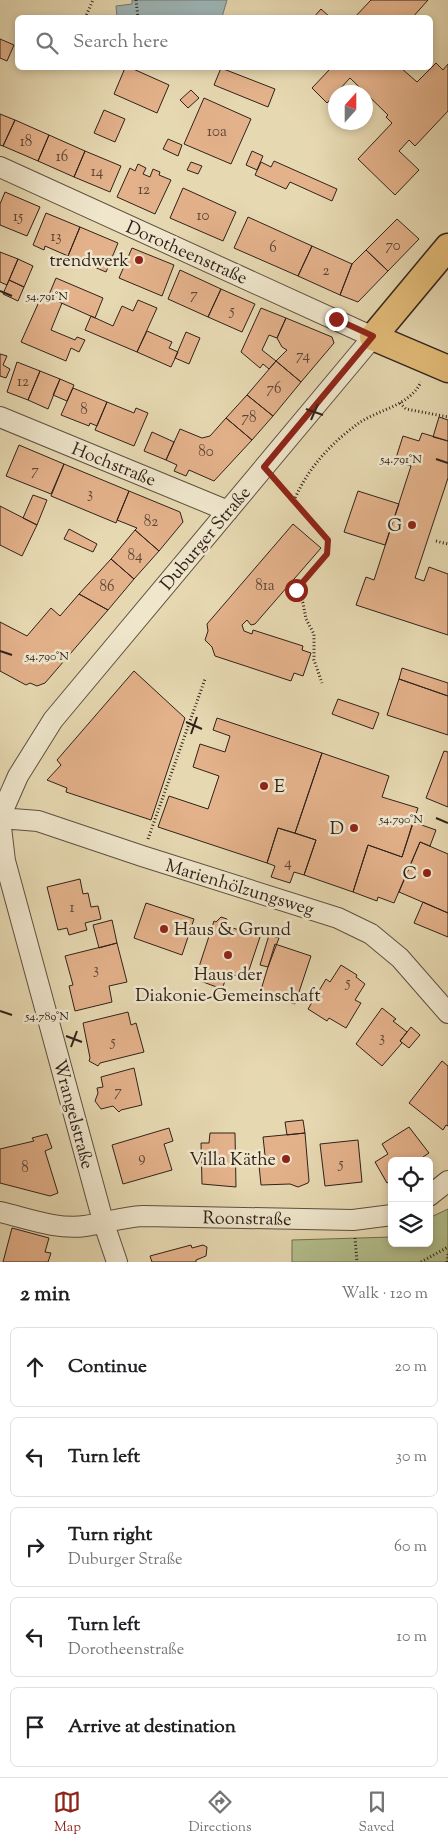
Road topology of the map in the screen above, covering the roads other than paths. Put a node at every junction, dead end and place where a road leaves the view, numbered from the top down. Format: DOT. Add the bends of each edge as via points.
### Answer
graph roads {
  1 [pos="0,168"];
  2 [pos="444,255"];
  3 [pos="373,336"];
  4 [pos="440,366"];
  5 [pos="0,417"];
  6 [pos="228,511"];
  7 [pos="0,818"];
  8 [pos="448,1013"];
  9 [pos="448,1181"];
  10 [pos="433,1193"];
  11 [pos="0,1212"];
  12 [pos="388,1216"];
  13 [pos="103,1221"];
  14 [pos="117,1262"];
  1 -- 3 [label="street, Dorotheenstraße"];
  2 -- 3 [label="main road, Duburger Straße"];
  3 -- 4 [label="main road"];
  3 -- 6 [label="street, Duburger Straße"];
  5 -- 6 [label="street, Hochstraße"];
  6 -- 7 [label="street, Duburger Straße" via="53,720 18,776"];
  7 -- 8 [label="street, Marienhölzungsweg" via="38,821 338,918 371,934 400,958"];
  7 -- 13 [label="street, Wrangelstraße" via="5,861"];
  9 -- 10 [label="street"];
  11 -- 13 [label="street, Roonstraße" via="58,1226 84,1226"];
  12 -- 13 [label="street, Roonstraße" via="354,1220 143,1216"];
  13 -- 14 [label="street, Wrangelstraße"];
}
